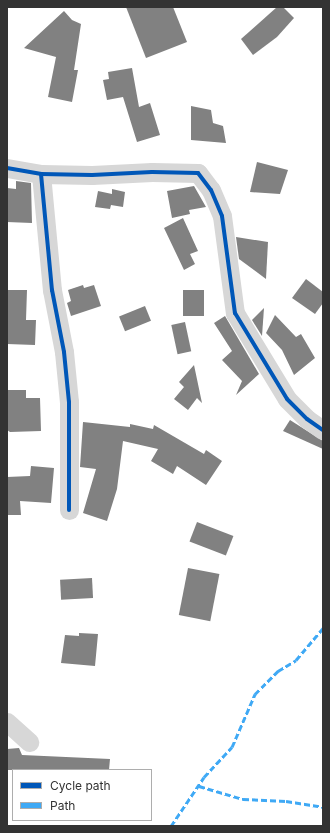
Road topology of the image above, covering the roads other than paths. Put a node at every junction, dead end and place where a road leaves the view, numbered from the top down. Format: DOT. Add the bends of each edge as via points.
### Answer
graph roads {
  1 [pos="7,168"];
  2 [pos="41,174"];
  3 [pos="323,430"];
  4 [pos="69,510"];
  5 [pos="7,722"];
  6 [pos="29,742"];
  1 -- 2 [label="street"];
  2 -- 3 [label="street" via="198,173 211,190 222,216 235,313 287,399 307,419"];
  2 -- 4 [label="street" via="52,290 64,352 69,402"];
  5 -- 6 [label="street"];
}
